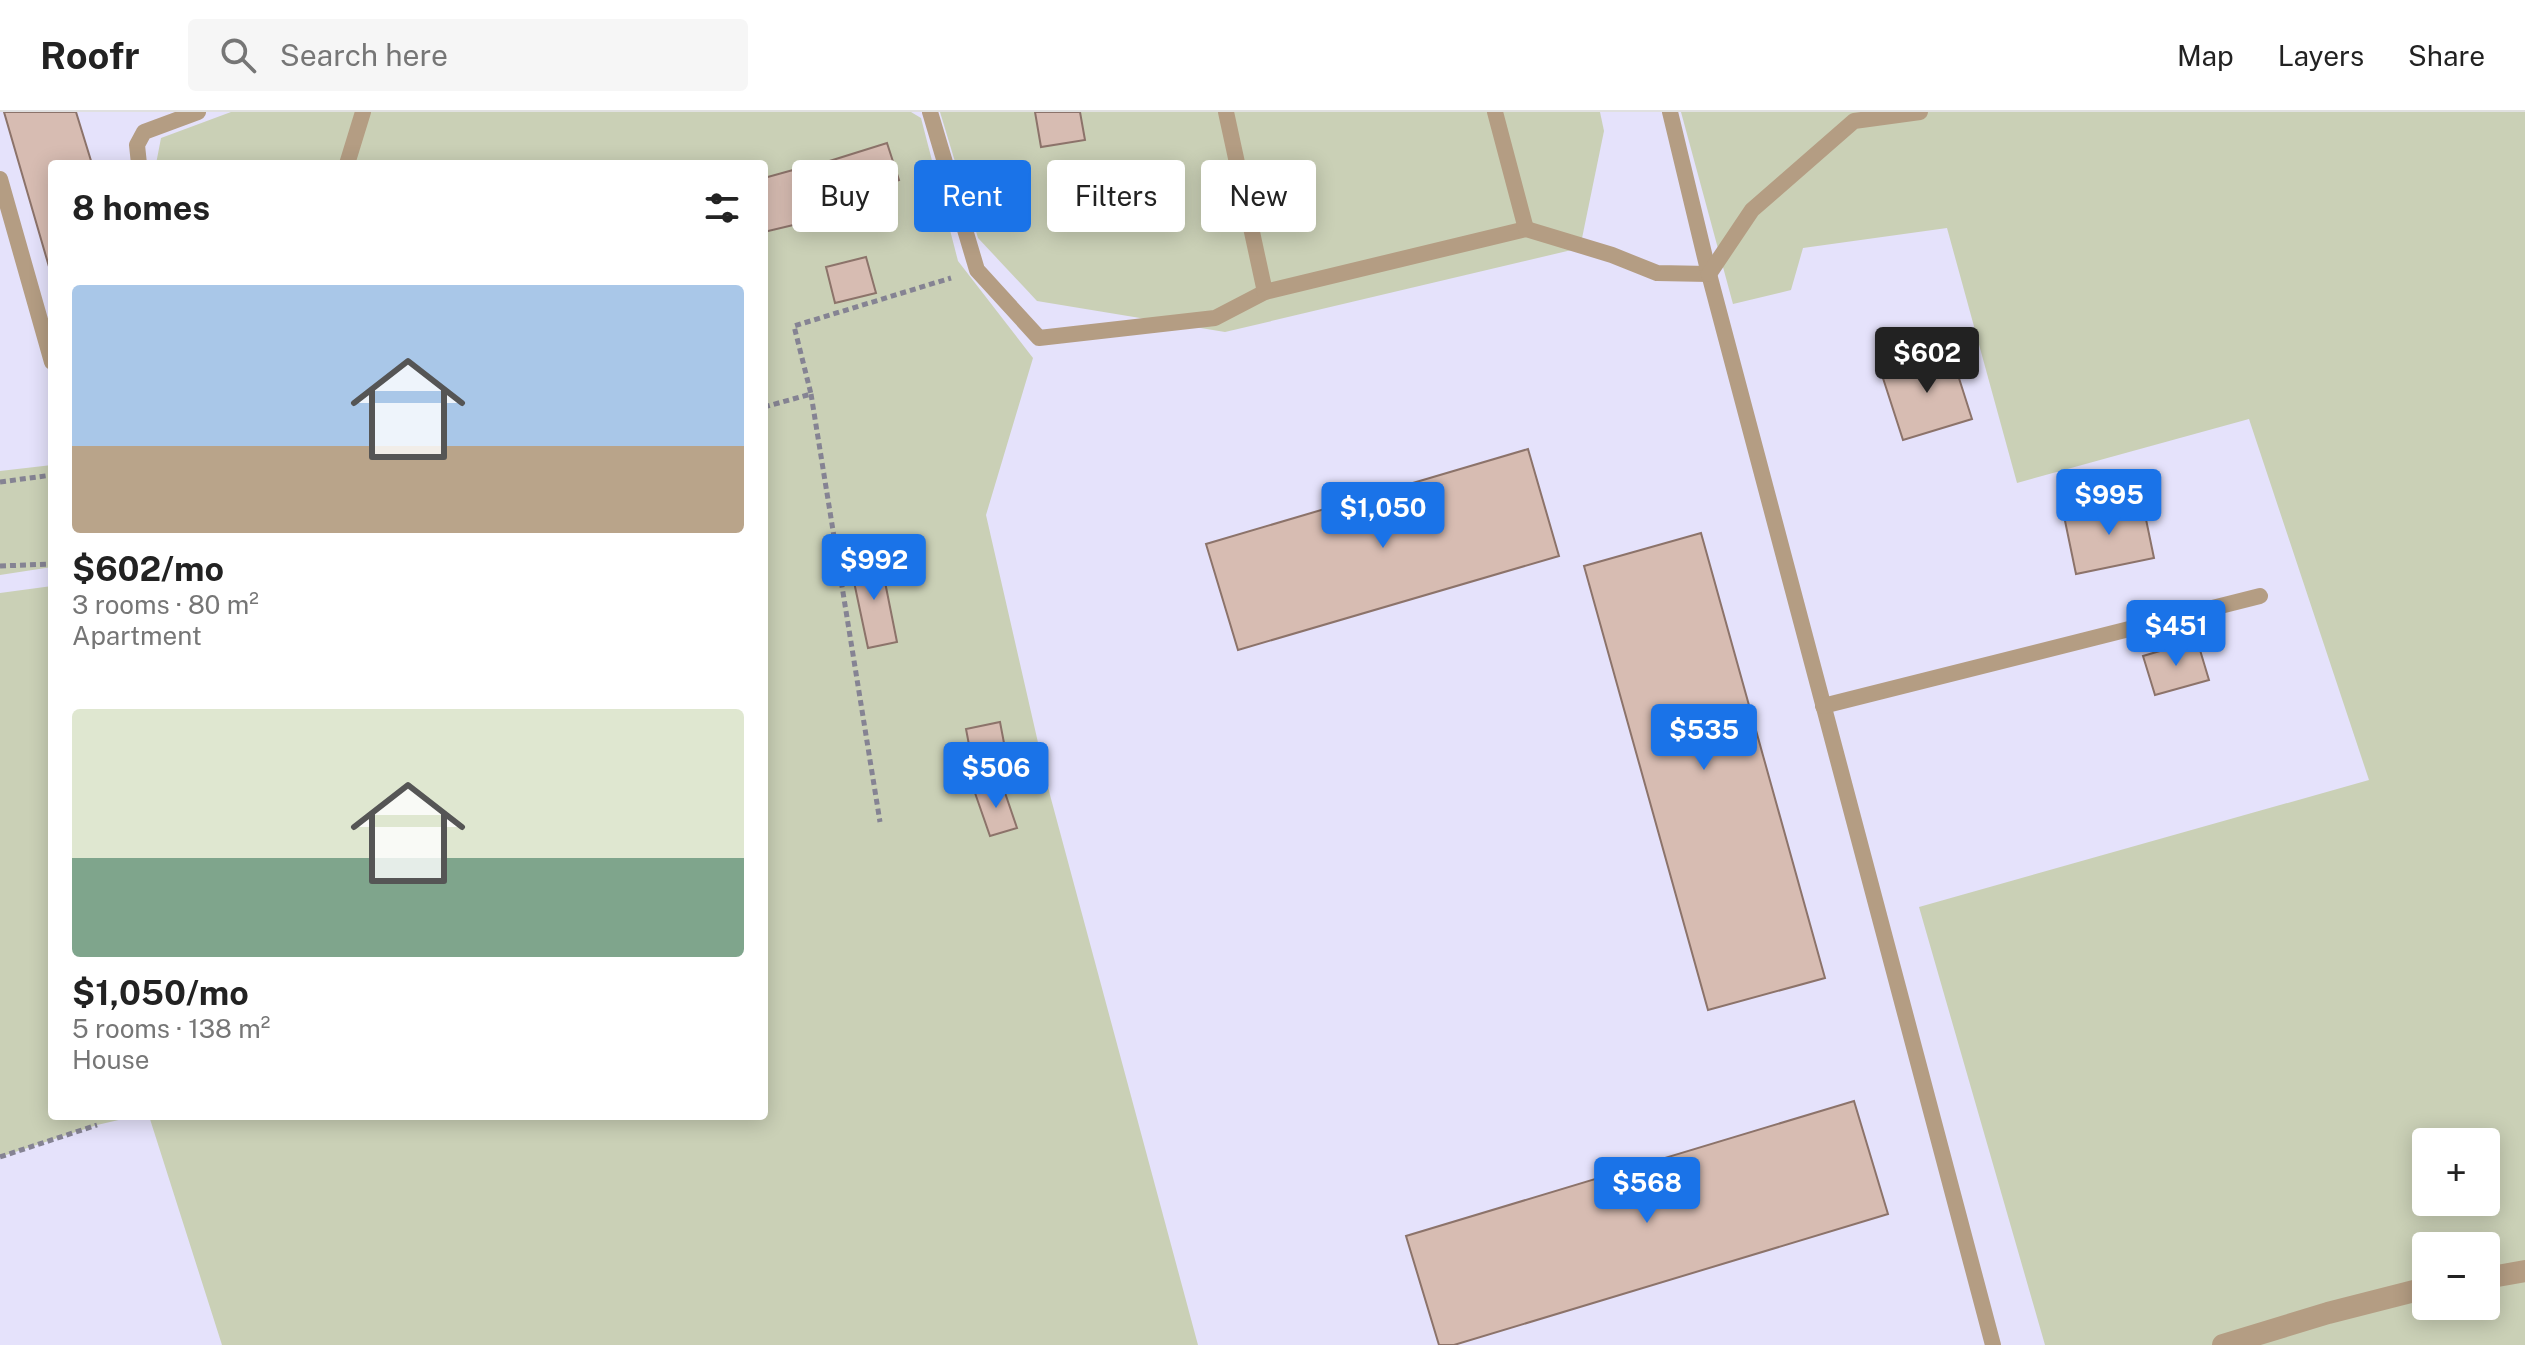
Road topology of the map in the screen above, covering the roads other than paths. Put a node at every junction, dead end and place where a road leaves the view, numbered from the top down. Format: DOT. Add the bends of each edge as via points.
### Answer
graph roads {
  1 [pos="198,112"];
  2 [pos="363,112"];
  3 [pos="930,112"];
  4 [pos="1226,112"];
  5 [pos="1495,112"];
  6 [pos="1670,112"];
  7 [pos="1920,112"];
  8 [pos="139,160"];
  9 [pos="348,160"];
  10 [pos="0,179"];
  11 [pos="1526,229"];
  12 [pos="1709,274"];
  13 [pos="1265,292"];
  14 [pos="48,348"];
  15 [pos="2260,596"];
  16 [pos="1823,706"];
  17 [pos="2525,1271"];
  18 [pos="2500,1275"];
  19 [pos="2412,1292"];
  20 [pos="1993,1345"];
  21 [pos="2223,1345"];
  1 -- 8 [label="lane" via="144,132 137,145"];
  2 -- 9 [label="lane"];
  3 -- 13 [label="lane" via="977,270 1039,338 1215,318"];
  4 -- 13 [label="lane"];
  5 -- 11 [label="lane"];
  6 -- 12 [label="lane"];
  7 -- 12 [label="lane" via="1854,121 1752,210"];
  10 -- 14 [label="lane"];
  11 -- 12 [label="lane" via="1657,273"];
  11 -- 13 [label="lane"];
  12 -- 16 [label="lane"];
  15 -- 16 [label="lane"];
  16 -- 20 [label="lane"];
  17 -- 18 [label="street"];
  19 -- 21 [label="street"];
}
